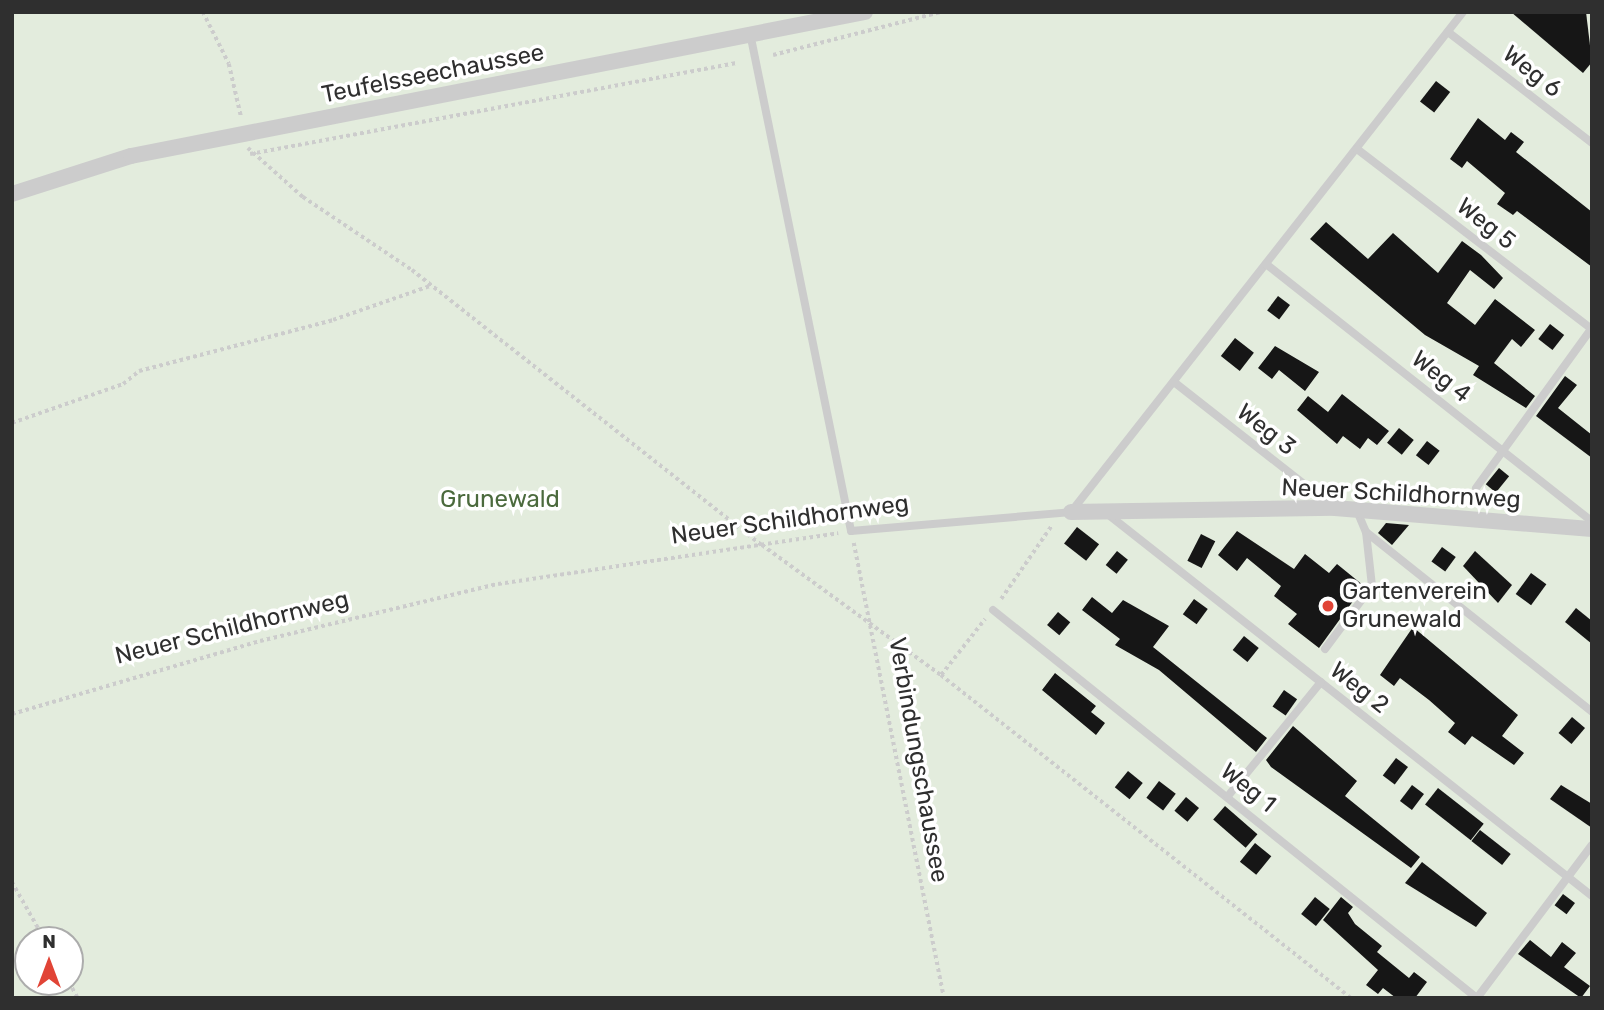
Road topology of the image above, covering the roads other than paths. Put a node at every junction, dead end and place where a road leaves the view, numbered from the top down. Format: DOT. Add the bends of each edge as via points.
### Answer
graph roads {
  1 [pos="864,12"];
  2 [pos="1464,12"];
  3 [pos="1448,32"];
  4 [pos="751,38"];
  5 [pos="1592,143"];
  6 [pos="1357,149"];
  7 [pos="12,194"];
  8 [pos="1266,264"];
  9 [pos="1592,329"];
  10 [pos="1174,382"];
  11 [pos="1501,449"];
  12 [pos="1476,488"];
  13 [pos="1335,508"];
  14 [pos="1103,510"];
  15 [pos="1357,510"];
  16 [pos="1072,512"];
  17 [pos="1592,521"];
  18 [pos="1592,529"];
  19 [pos="1366,532"];
  20 [pos="993,610"];
  21 [pos="1325,649"];
  22 [pos="1321,682"];
  23 [pos="1592,712"];
  24 [pos="1228,796"];
  25 [pos="1592,845"];
  26 [pos="1567,877"];
  27 [pos="1592,896"];
  28 [pos="1477,998"];
  1 -- 4 [label="street, Teufelsseechaussee"];
  2 -- 3 [label="lane"];
  3 -- 5 [label="lane, Weg 6"];
  3 -- 6 [label="lane"];
  4 -- 7 [label="street, Teufelsseechaussee" via="242,133 89,166"];
  4 -- 16 [label="lane, Neuer Schildhornweg" via="851,531"];
  6 -- 8 [label="lane"];
  6 -- 9 [label="lane, Weg 5"];
  8 -- 10 [label="lane"];
  8 -- 11 [label="lane, Weg 4"];
  9 -- 11 [label="lane"];
  10 -- 13 [label="lane, Weg 3"];
  10 -- 16 [label="lane"];
  11 -- 12 [label="lane"];
  11 -- 17 [label="lane, Weg 4"];
  13 -- 14 [label="street, Neuer Schildhornweg"];
  13 -- 15 [label="street, Neuer Schildhornweg"];
  14 -- 16 [label="street, Neuer Schildhornweg"];
  14 -- 22 [label="lane, Weg 2"];
  15 -- 18 [label="street, Neuer Schildhornweg"];
  15 -- 19 [label="lane"];
  19 -- 21 [label="lane" via="1372,586"];
  19 -- 23 [label="lane"];
  20 -- 24 [label="lane, Weg 1"];
  22 -- 24 [label="lane"];
  22 -- 26 [label="lane, Weg 2"];
  24 -- 28 [label="lane, Weg 1"];
  25 -- 26 [label="lane"];
  26 -- 27 [label="lane, Weg 2"];
  26 -- 28 [label="lane"];
}
